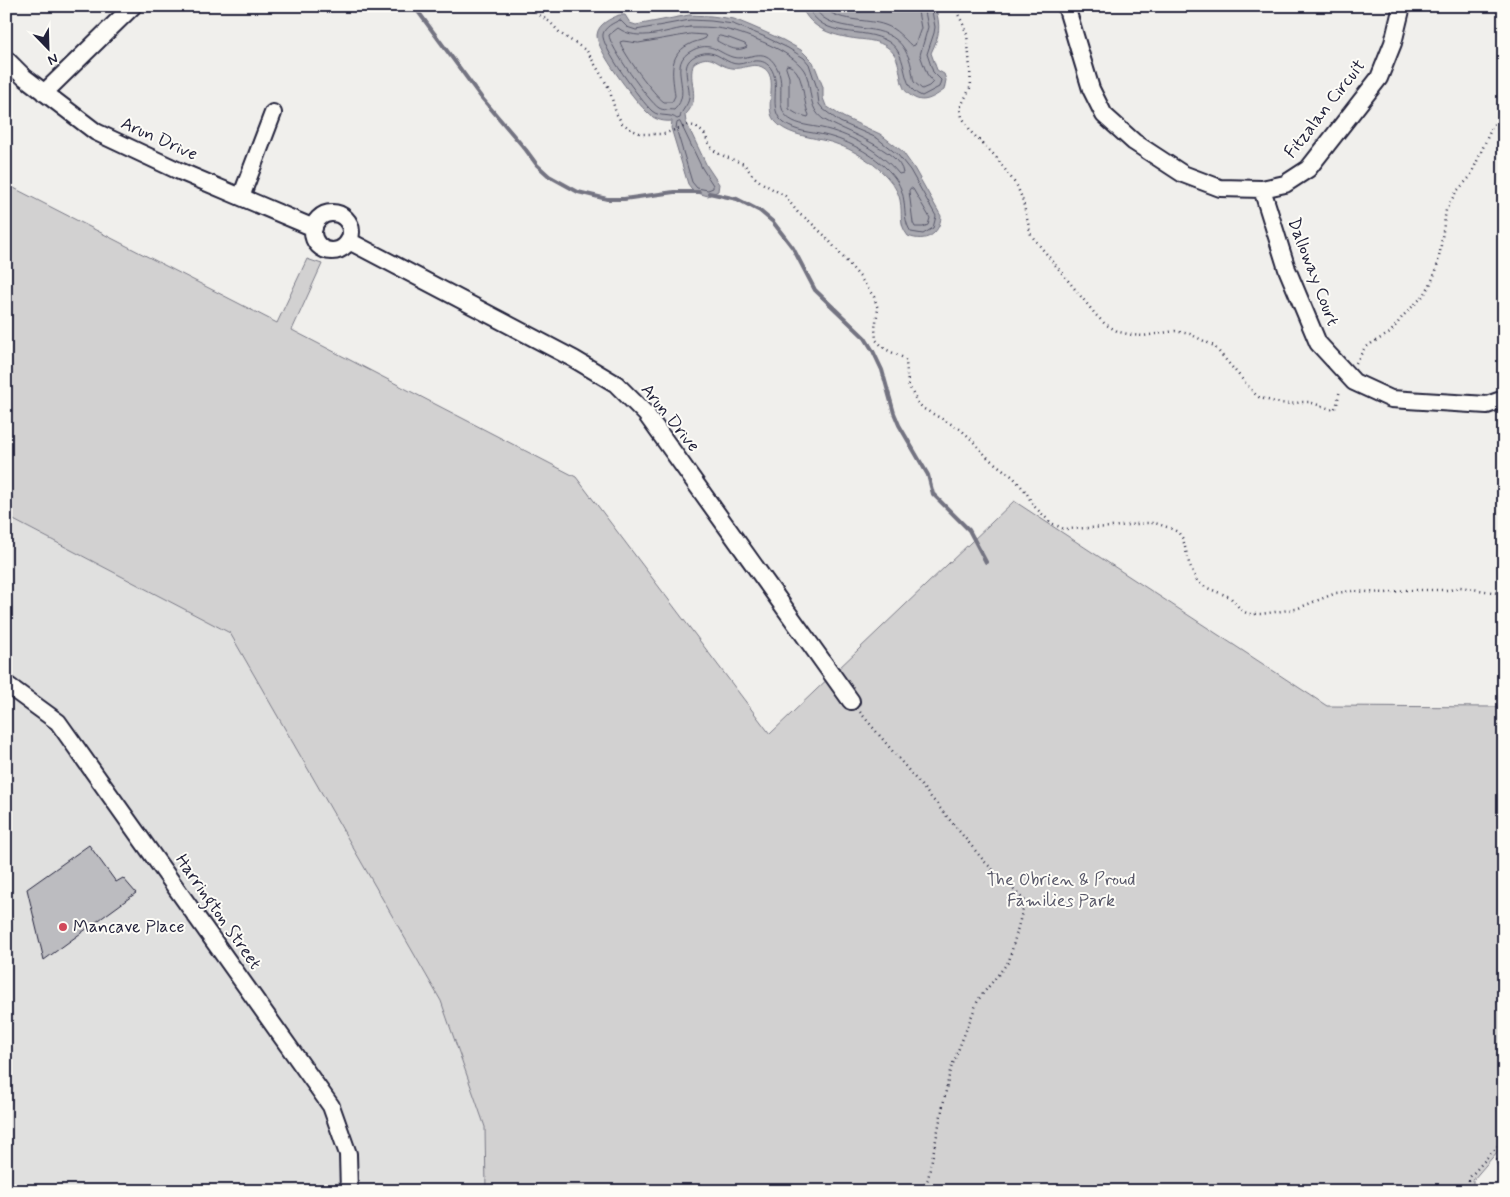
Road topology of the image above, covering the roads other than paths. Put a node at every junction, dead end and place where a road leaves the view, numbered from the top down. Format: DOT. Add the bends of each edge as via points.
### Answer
graph roads {
  1 [pos="133,6"];
  2 [pos="1066,6"];
  3 [pos="1402,6"];
  4 [pos="6,59"];
  5 [pos="44,93"];
  6 [pos="273,113"];
  7 [pos="1262,189"];
  8 [pos="241,197"];
  9 [pos="314,228"];
  10 [pos="349,241"];
  11 [pos="1504,400"];
  12 [pos="6,684"];
  13 [pos="851,700"];
  14 [pos="349,1191"];
  1 -- 5 [label="street"];
  2 -- 7 [label="street, Fitzalan Circuit" via="1091,89 1104,115 1134,142 1183,174 1220,188"];
  3 -- 7 [label="street, Fitzalan Circuit" via="1393,43 1379,78 1308,169 1285,184"];
  4 -- 5 [label="street, Arun Drive"];
  5 -- 8 [label="street, Arun Drive" via="96,132"];
  6 -- 8 [label="street"];
  7 -- 11 [label="street, Dalloway Court" via="1286,269 1318,343 1354,382 1390,399 1487,405"];
  8 -- 9 [label="street, Arun Drive"];
  9 -- 10 [label="street" via="315,241 326,250 339,250"];
  9 -- 10 [label="street" via="320,217 339,214 351,228"];
  10 -- 13 [label="street, Arun Drive" via="574,358 616,384 646,414"];
  12 -- 14 [label="street, Harrington Street" via="58,722 331,1106 348,1154"];
}
